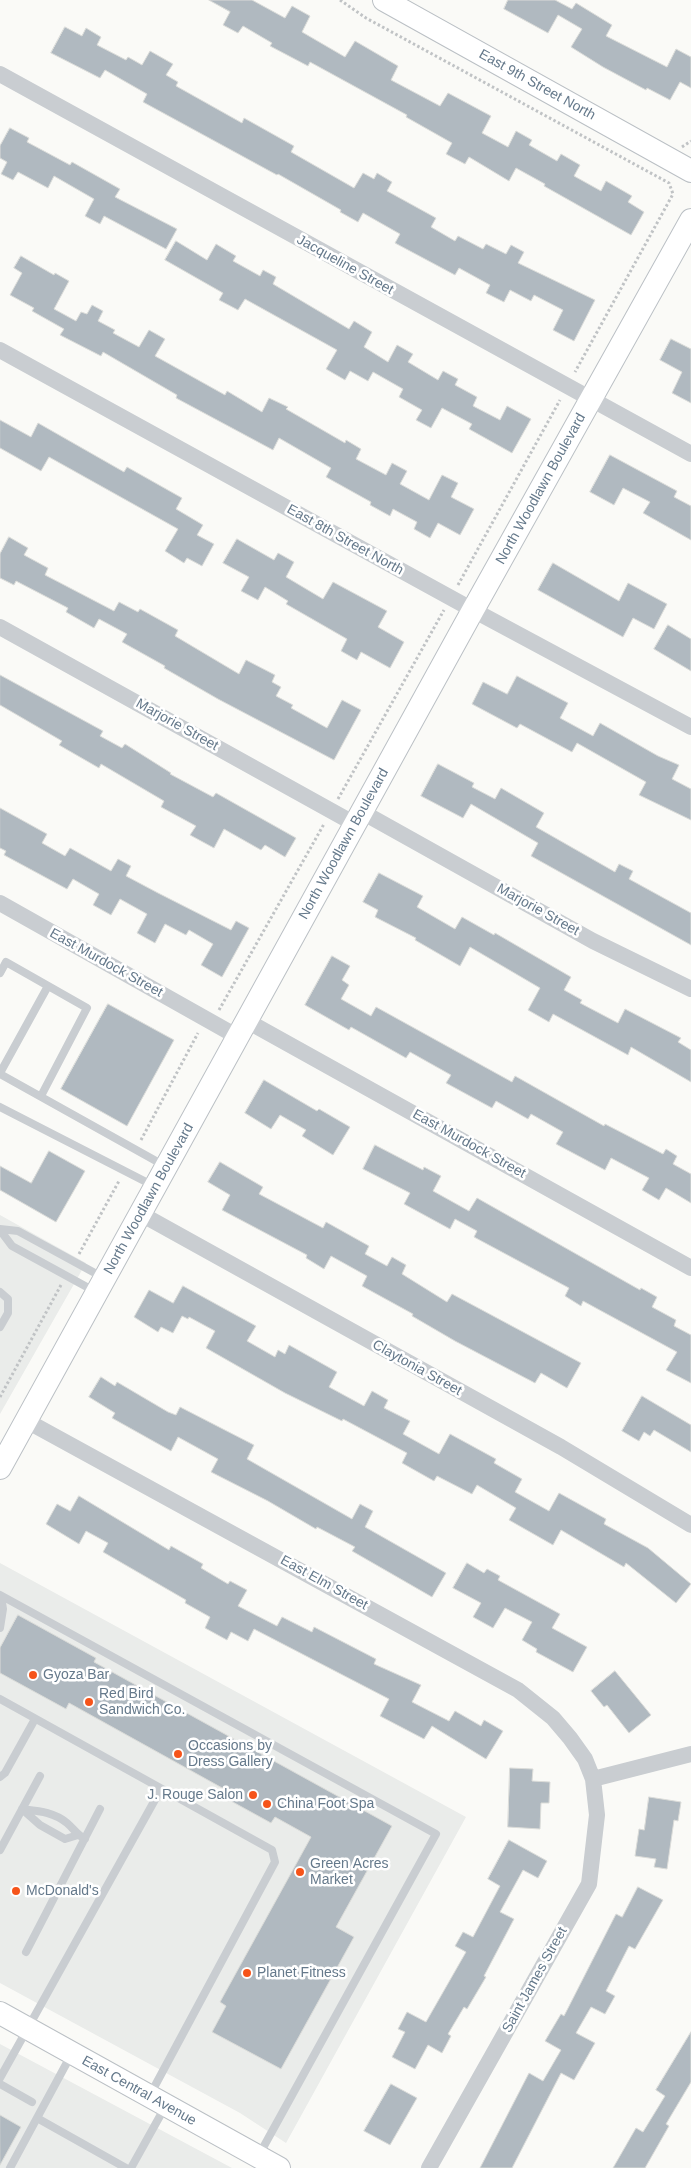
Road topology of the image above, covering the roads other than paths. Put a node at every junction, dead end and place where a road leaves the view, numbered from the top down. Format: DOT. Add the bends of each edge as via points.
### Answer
graph roads {
  1 [pos="384,0"];
  2 [pos="0,74"];
  3 [pos="691,170"];
  4 [pos="691,220"];
  5 [pos="0,350"];
  6 [pos="591,400"];
  7 [pos="691,454"];
  8 [pos="473,610"];
  9 [pos="0,627"];
  10 [pos="691,727"];
  11 [pos="358,818"];
  12 [pos="0,904"];
  13 [pos="0,973"];
  14 [pos="48,986"];
  15 [pos="691,989"];
  16 [pos="243,1029"];
  17 [pos="0,1073"];
  18 [pos="41,1096"];
  19 [pos="0,1107"];
  20 [pos="167,1167"];
  21 [pos="156,1187"];
  22 [pos="141,1214"];
  23 [pos="0,1229"];
  24 [pos="691,1268"];
  25 [pos="101,1286"];
  26 [pos="0,1292"];
  27 [pos="0,1327"];
  28 [pos="25,1420"];
  29 [pos="0,1468"];
  30 [pos="691,1525"];
  31 [pos="0,1596"];
  32 [pos="0,1628"];
  33 [pos="0,1699"];
  34 [pos="35,1719"];
  35 [pos="691,1754"];
  36 [pos="0,1776"];
  37 [pos="40,1776"];
  38 [pos="593,1779"];
  39 [pos="161,1789"];
  40 [pos="22,1809"];
  41 [pos="100,1809"];
  42 [pos="82,1837"];
  43 [pos="0,1850"];
  44 [pos="26,1952"];
  45 [pos="0,2013"];
  46 [pos="28,2028"];
  47 [pos="72,2053"];
  48 [pos="0,2078"];
  49 [pos="0,2084"];
  50 [pos="157,2100"];
  51 [pos="32,2102"];
  52 [pos="37,2118"];
  53 [pos="268,2164"];
  54 [pos="10,2168"];
  55 [pos="126,2168"];
  56 [pos="131,2168"];
  57 [pos="429,2168"];
  1 -- 3 [label="main road, East 9th Street North"];
  2 -- 6 [label="street, Jacqueline Street"];
  4 -- 6 [label="main road, North Woodlawn Boulevard"];
  5 -- 8 [label="street, East 8th Street North"];
  6 -- 7 [label="street, Jacqueline Street"];
  6 -- 8 [label="main road, North Woodlawn Boulevard"];
  8 -- 10 [label="street, East 8th Street North"];
  8 -- 11 [label="main road, North Woodlawn Boulevard"];
  9 -- 11 [label="street, Marjorie Street" via="332,811"];
  11 -- 15 [label="street, Marjorie Street" via="593,942"];
  11 -- 16 [label="main road, North Woodlawn Boulevard"];
  12 -- 16 [label="street, East Murdock Street" via="210,1020"];
  13 -- 14 [label="lane" via="6,962"];
  14 -- 17 [label="lane"];
  14 -- 18 [label="lane" via="87,1008"];
  16 -- 20 [label="main road, North Woodlawn Boulevard"];
  16 -- 24 [label="street, East Murdock Street"];
  17 -- 18 [label="lane"];
  18 -- 20 [label="lane"];
  19 -- 21 [label="lane"];
  20 -- 21 [label="main road, North Woodlawn Boulevard"];
  21 -- 22 [label="main road, North Woodlawn Boulevard"];
  22 -- 25 [label="main road, North Woodlawn Boulevard"];
  22 -- 30 [label="street, Claytonia Street" via="561,1447"];
  23 -- 25 [label="lane" via="18,1231 74,1262"];
  23 -- 25 [label="lane" via="12,1246 66,1276"];
  25 -- 28 [label="main road, North Woodlawn Boulevard"];
  26 -- 27 [label="lane" via="8,1299 8,1313"];
  28 -- 29 [label="main road, North Woodlawn Boulevard"];
  28 -- 38 [label="street, East Elm Street" via="518,1690 553,1718 570,1738 585,1759"];
  31 -- 32 [label="lane" via="3,1609"];
  31 -- 53 [label="lane" via="436,1834"];
  33 -- 34 [label="lane"];
  34 -- 36 [label="lane" via="5,1773"];
  34 -- 39 [label="lane"];
  35 -- 38 [label="street"];
  37 -- 40 [label="lane"];
  38 -- 57 [label="street, Saint James Street" via="597,1815 589,1884"];
  39 -- 46 [label="lane"];
  39 -- 50 [label="lane" via="272,1850 275,1862"];
  40 -- 42 [label="lane" via="51,1813"];
  40 -- 42 [label="lane" via="40,1825 64,1838"];
  40 -- 43 [label="lane"];
  41 -- 42 [label="lane"];
  42 -- 44 [label="lane"];
  45 -- 46 [label="main road, East Central Avenue"];
  46 -- 47 [label="main road, East Central Avenue"];
  46 -- 48 [label="lane"];
  47 -- 50 [label="main road, East Central Avenue"];
  47 -- 52 [label="lane"];
  49 -- 51 [label="lane"];
  50 -- 53 [label="main road, East Central Avenue"];
  50 -- 56 [label="lane"];
  52 -- 54 [label="lane"];
  52 -- 55 [label="lane"];
}
